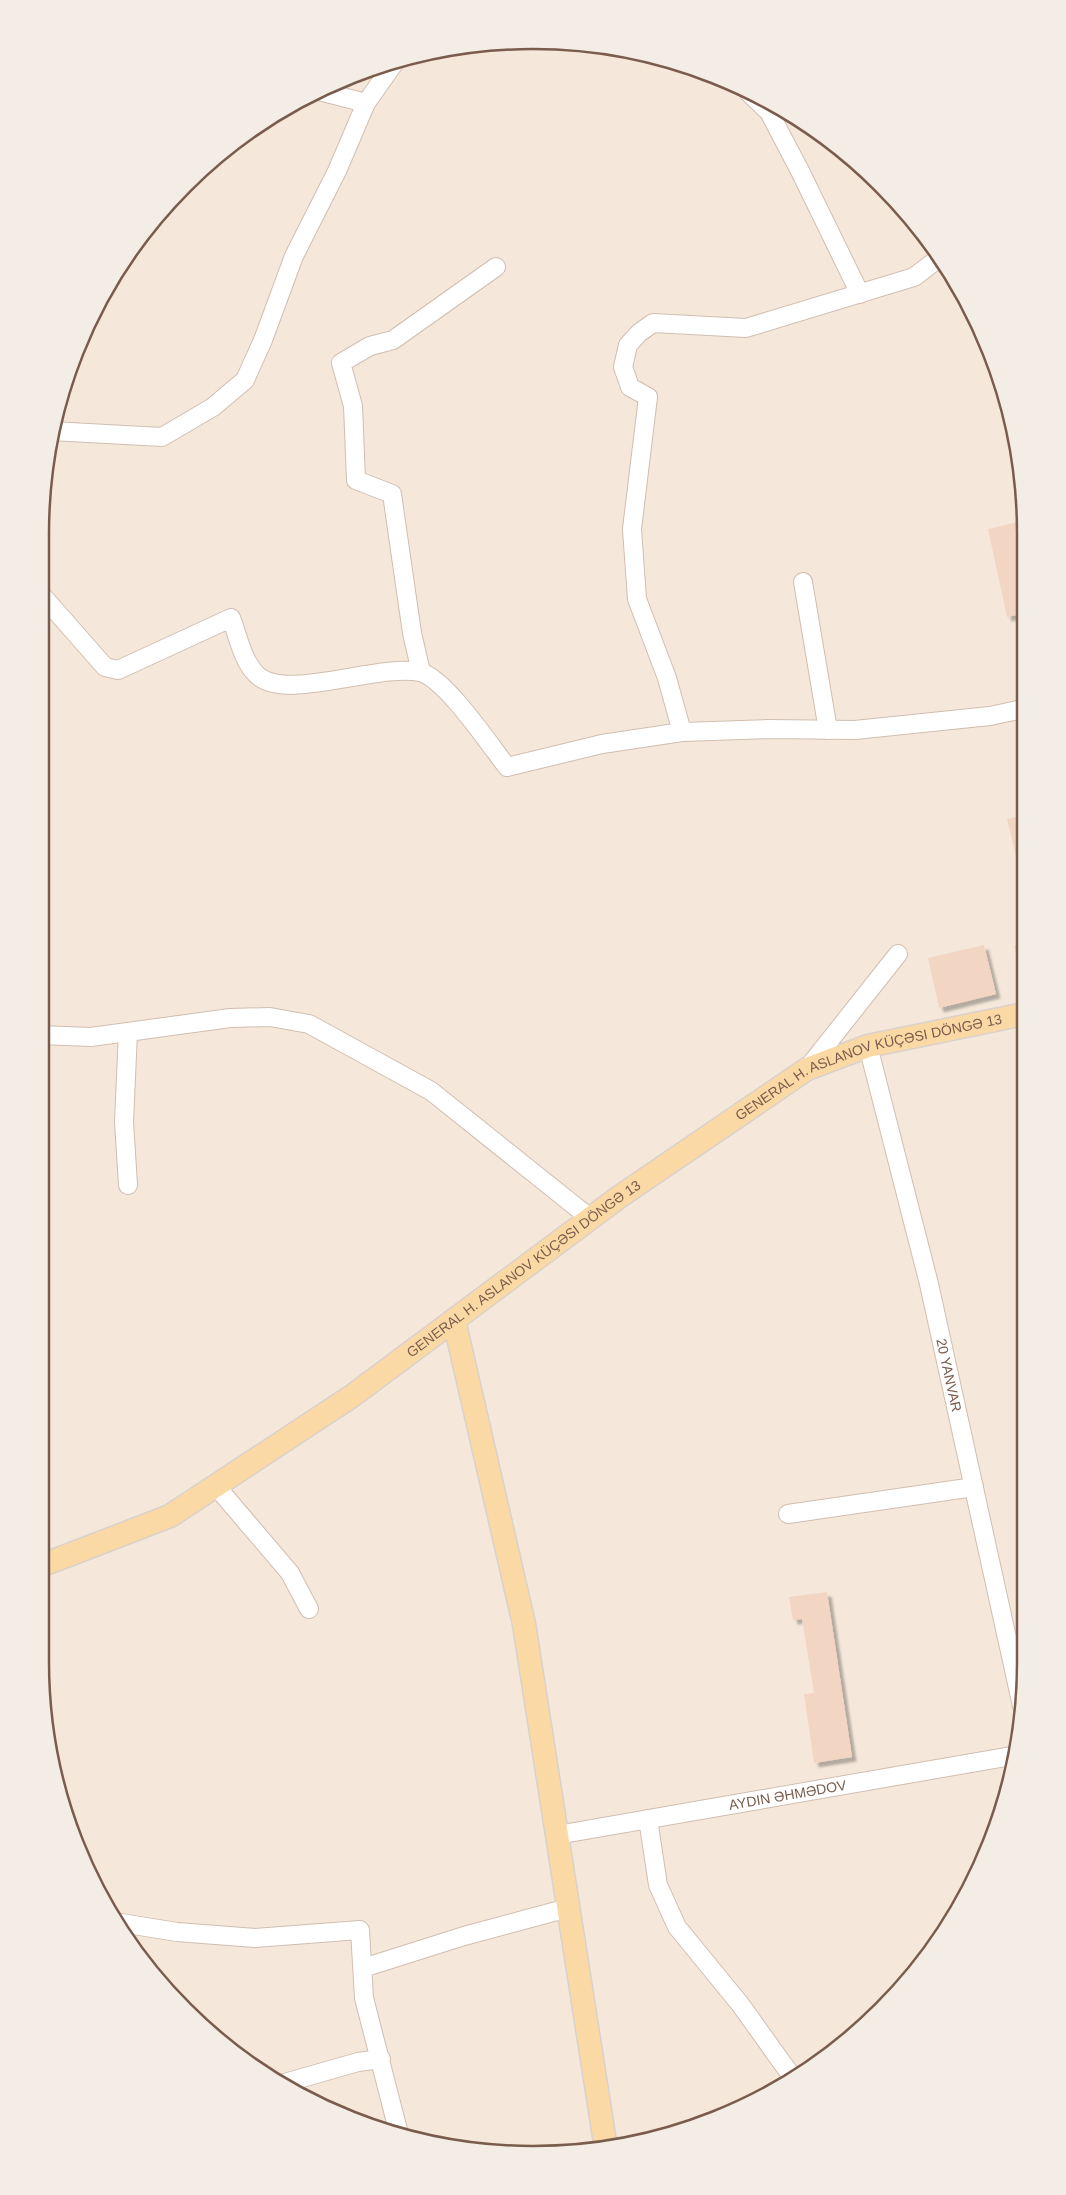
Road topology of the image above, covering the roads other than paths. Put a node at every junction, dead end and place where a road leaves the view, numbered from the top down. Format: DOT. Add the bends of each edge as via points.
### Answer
graph roads {
  1 [pos="389,70"];
  2 [pos="330,94"];
  3 [pos="366,104"];
  4 [pos="766,109"];
  5 [pos="934,262"];
  6 [pos="496,267"];
  7 [pos="860,294"];
  8 [pos="60,432"];
  9 [pos="803,582"];
  10 [pos="49,603"];
  11 [pos="421,672"];
  12 [pos="1017,710"];
  13 [pos="828,730"];
  14 [pos="682,732"];
  15 [pos="898,954"];
  16 [pos="1017,1015"];
  17 [pos="128,1032"];
  18 [pos="49,1035"];
  19 [pos="868,1046"];
  20 [pos="807,1069"];
  21 [pos="128,1185"];
  22 [pos="590,1218"];
  23 [pos="454,1320"];
  24 [pos="216,1486"];
  25 [pos="974,1487"];
  26 [pos="788,1514"];
  27 [pos="49,1563"];
  28 [pos="310,1609"];
  29 [pos="1016,1681"];
  30 [pos="1008,1757"];
  31 [pos="648,1819"];
  32 [pos="557,1835"];
  33 [pos="568,1908"];
  34 [pos="126,1924"];
  35 [pos="363,1968"];
  36 [pos="381,2059"];
  37 [pos="789,2073"];
  38 [pos="291,2081"];
  39 [pos="397,2127"];
  40 [pos="605,2141"];
  1 -- 3 [label="street"];
  2 -- 3 [label="street"];
  3 -- 8 [label="street" via="294,256 245,380 213,406 162,438"];
  4 -- 7 [label="street"];
  5 -- 7 [label="street" via="914,277"];
  6 -- 11 [label="street" via="393,340 370,346 341,363 353,406 356,480 392,494 412,633"];
  7 -- 14 [label="street" via="746,328 653,323 628,345 623,367 630,387 648,396 632,529 637,599 667,678"];
  9 -- 13 [label="street"];
  10 -- 11 [label="street" via="105,667 118,670 231,618 247,660 256,674 272,684 300,686 392,672"];
  11 -- 14 [label="street" via="440,684 507,766 602,744"];
  12 -- 13 [label="street" via="990,716"];
  13 -- 14 [label="street"];
  15 -- 20 [label="street"];
  16 -- 19 [label="main road, GENERAL H. ASLANOV KÜÇƏSI DÖNGƏ 13"];
  17 -- 18 [label="street" via="91,1037"];
  17 -- 21 [label="street" via="124,1122"];
  17 -- 22 [label="street" via="230,1018 270,1017 309,1024 431,1091"];
  19 -- 20 [label="main road, GENERAL H. ASLANOV KÜÇƏSI DÖNGƏ 13"];
  19 -- 25 [label="street, 20 YANVAR" via="929,1284"];
  20 -- 22 [label="main road, GENERAL H. ASLANOV KÜÇƏSI DÖNGƏ 13"];
  22 -- 23 [label="main road, GENERAL H. ASLANOV KÜÇƏSI DÖNGƏ 13"];
  23 -- 24 [label="main road, GENERAL H. ASLANOV KÜÇƏSI DÖNGƏ 13" via="352,1396"];
  23 -- 32 [label="main road" via="524,1624"];
  24 -- 27 [label="main road, GENERAL H. ASLANOV KÜÇƏSI DÖNGƏ 13" via="170,1516"];
  24 -- 28 [label="street" via="290,1573"];
  25 -- 26 [label="street"];
  25 -- 29 [label="street, 20 YANVAR"];
  30 -- 31 [label="street"];
  31 -- 32 [label="street"];
  31 -- 37 [label="street" via="658,1886 676,1927 740,2004"];
  32 -- 33 [label="main road"];
  33 -- 35 [label="street"];
  33 -- 40 [label="main road"];
  34 -- 35 [label="street" via="177,1932 255,1938 360,1930"];
  35 -- 36 [label="street" via="364,1998"];
  36 -- 38 [label="street" via="358,2062"];
  36 -- 39 [label="street"];
}
